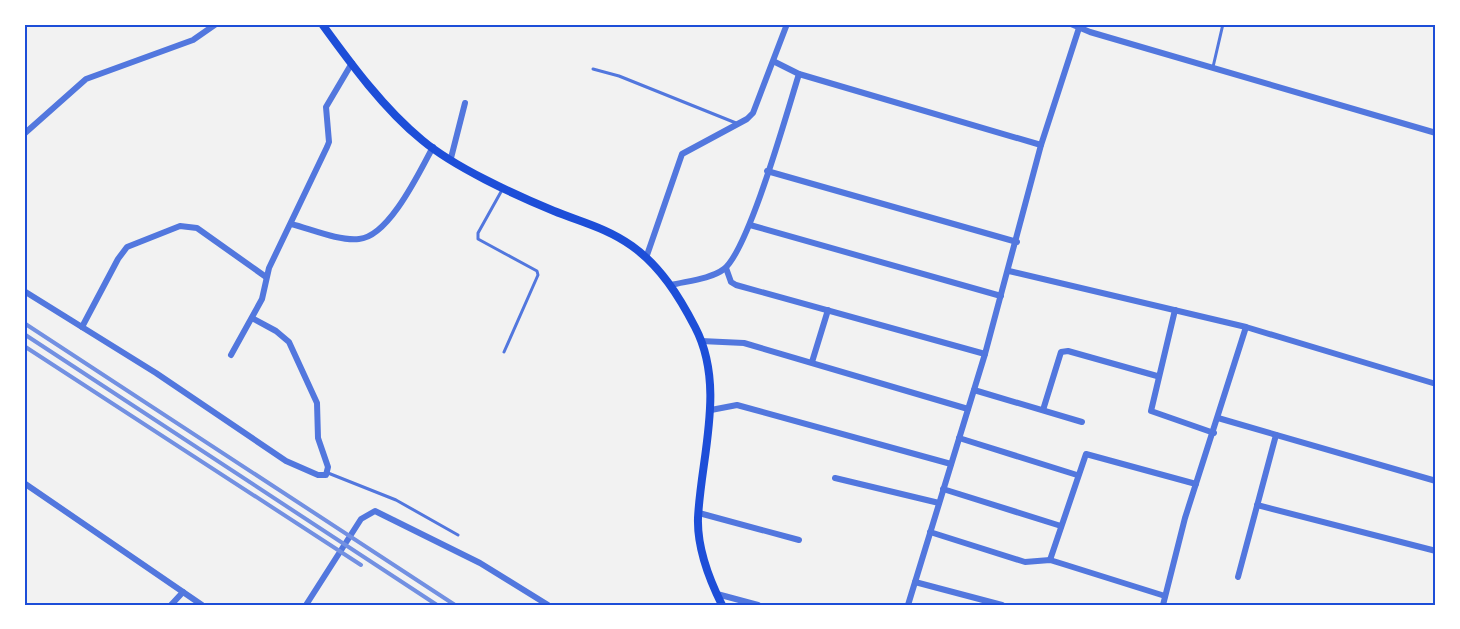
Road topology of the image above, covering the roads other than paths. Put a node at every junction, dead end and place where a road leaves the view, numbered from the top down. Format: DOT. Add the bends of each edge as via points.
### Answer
graph roads {
  1 [pos="216,24"];
  2 [pos="321,24"];
  3 [pos="790,24"];
  4 [pos="801,24"];
  5 [pos="1071,24"];
  6 [pos="1223,24"];
  7 [pos="1079,28"];
  8 [pos="775,62"];
  9 [pos="353,63"];
  10 [pos="593,69"];
  11 [pos="1213,69"];
  12 [pos="799,74"];
  13 [pos="465,103"];
  14 [pos="738,124"];
  15 [pos="1436,133"];
  16 [pos="24,134"];
  17 [pos="1041,145"];
  18 [pos="433,147"];
  19 [pos="451,158"];
  20 [pos="767,171"];
  21 [pos="503,187"];
  22 [pos="291,224"];
  23 [pos="750,225"];
  24 [pos="1017,242"];
  25 [pos="646,258"];
  26 [pos="726,268"];
  27 [pos="1009,271"];
  28 [pos="267,277"];
  29 [pos="671,285"];
  30 [pos="24,291"];
  31 [pos="1001,296"];
  32 [pos="828,310"];
  33 [pos="1175,310"];
  34 [pos="252,318"];
  35 [pos="82,327"];
  36 [pos="1246,327"];
  37 [pos="701,342"];
  38 [pos="504,352"];
  39 [pos="985,354"];
  40 [pos="231,355"];
  41 [pos="812,362"];
  42 [pos="1157,376"];
  43 [pos="1436,384"];
  44 [pos="974,390"];
  45 [pos="711,410"];
  46 [pos="968,410"];
  47 [pos="1042,410"];
  48 [pos="1218,418"];
  49 [pos="1082,422"];
  50 [pos="1214,433"];
  51 [pos="1276,435"];
  52 [pos="959,438"];
  53 [pos="951,464"];
  54 [pos="328,473"];
  55 [pos="1077,475"];
  56 [pos="835,478"];
  57 [pos="1436,481"];
  58 [pos="24,483"];
  59 [pos="1196,484"];
  60 [pos="943,489"];
  61 [pos="939,503"];
  62 [pos="1257,505"];
  63 [pos="699,513"];
  64 [pos="1061,526"];
  65 [pos="930,532"];
  66 [pos="458,535"];
  67 [pos="799,540"];
  68 [pos="1436,551"];
  69 [pos="1050,560"];
  70 [pos="1238,577"];
  71 [pos="915,582"];
  72 [pos="183,592"];
  73 [pos="717,594"];
  74 [pos="1165,596"];
  75 [pos="171,605"];
  76 [pos="202,605"];
  77 [pos="306,605"];
  78 [pos="548,605"];
  79 [pos="722,605"];
  80 [pos="758,605"];
  81 [pos="908,605"];
  82 [pos="1002,605"];
  83 [pos="1162,605"];
  1 -- 16 [label="street" via="193,40 86,79"];
  2 -- 9 [label="main road"];
  3 -- 4 [label="street"];
  3 -- 8 [label="street"];
  5 -- 7 [label="street"];
  6 -- 11 [label="lane"];
  7 -- 11 [label="street"];
  7 -- 17 [label="street"];
  8 -- 12 [label="street"];
  8 -- 14 [label="street" via="753,112"];
  9 -- 18 [label="main road" via="386,103"];
  9 -- 22 [label="street" via="326,107 329,142"];
  10 -- 14 [label="lane"];
  11 -- 15 [label="street"];
  12 -- 17 [label="street"];
  12 -- 20 [label="street"];
  13 -- 19 [label="street"];
  14 -- 25 [label="street" via="682,154"];
  17 -- 24 [label="street"];
  18 -- 19 [label="main road"];
  18 -- 22 [label="street" via="397,211 368,237 353,239"];
  19 -- 21 [label="main road"];
  20 -- 23 [label="street"];
  20 -- 24 [label="street"];
  21 -- 25 [label="main road" via="555,212 603,228"];
  21 -- 38 [label="lane" via="478,239 538,275"];
  22 -- 28 [label="street"];
  23 -- 26 [label="street"];
  23 -- 31 [label="street"];
  24 -- 27 [label="street"];
  25 -- 29 [label="main road"];
  26 -- 29 [label="street"];
  26 -- 32 [label="street" via="736,285"];
  27 -- 31 [label="street"];
  27 -- 33 [label="street"];
  28 -- 34 [label="street"];
  28 -- 35 [label="street" via="197,228 180,226 127,247"];
  29 -- 37 [label="main road"];
  30 -- 35 [label="street"];
  31 -- 39 [label="street"];
  32 -- 39 [label="street"];
  32 -- 41 [label="street"];
  33 -- 36 [label="street"];
  33 -- 42 [label="street"];
  34 -- 40 [label="street"];
  34 -- 54 [label="street" via="289,342 317,403 318,438"];
  35 -- 54 [label="street" via="286,461 318,475"];
  36 -- 43 [label="street"];
  36 -- 48 [label="street"];
  37 -- 41 [label="street" via="744,343"];
  37 -- 45 [label="main road"];
  39 -- 44 [label="street"];
  41 -- 46 [label="street"];
  42 -- 47 [label="street" via="1061,352"];
  42 -- 50 [label="street" via="1151,405 1154,414"];
  44 -- 46 [label="street"];
  44 -- 47 [label="street"];
  45 -- 53 [label="street" via="737,405"];
  45 -- 63 [label="main road"];
  46 -- 52 [label="street"];
  47 -- 49 [label="street"];
  48 -- 50 [label="street"];
  48 -- 51 [label="street"];
  50 -- 59 [label="street"];
  51 -- 57 [label="street"];
  51 -- 62 [label="street"];
  52 -- 53 [label="street"];
  52 -- 55 [label="street"];
  53 -- 60 [label="street"];
  54 -- 66 [label="lane" via="396,500"];
  55 -- 59 [label="street" via="1086,454 1092,454"];
  55 -- 64 [label="street"];
  56 -- 61 [label="street"];
  58 -- 72 [label="street"];
  59 -- 74 [label="street"];
  60 -- 61 [label="street"];
  60 -- 64 [label="street"];
  61 -- 65 [label="street"];
  62 -- 68 [label="street"];
  62 -- 70 [label="street"];
  63 -- 67 [label="street"];
  63 -- 73 [label="main road" via="701,550"];
  64 -- 69 [label="street"];
  65 -- 69 [label="street" via="1025,562"];
  65 -- 71 [label="street"];
  69 -- 74 [label="street"];
  71 -- 81 [label="street"];
  71 -- 82 [label="street"];
  72 -- 75 [label="street"];
  72 -- 76 [label="street"];
  73 -- 79 [label="main road"];
  73 -- 80 [label="street"];
  74 -- 83 [label="street"];
  77 -- 78 [label="street" via="361,519 375,511 480,563"];
}
